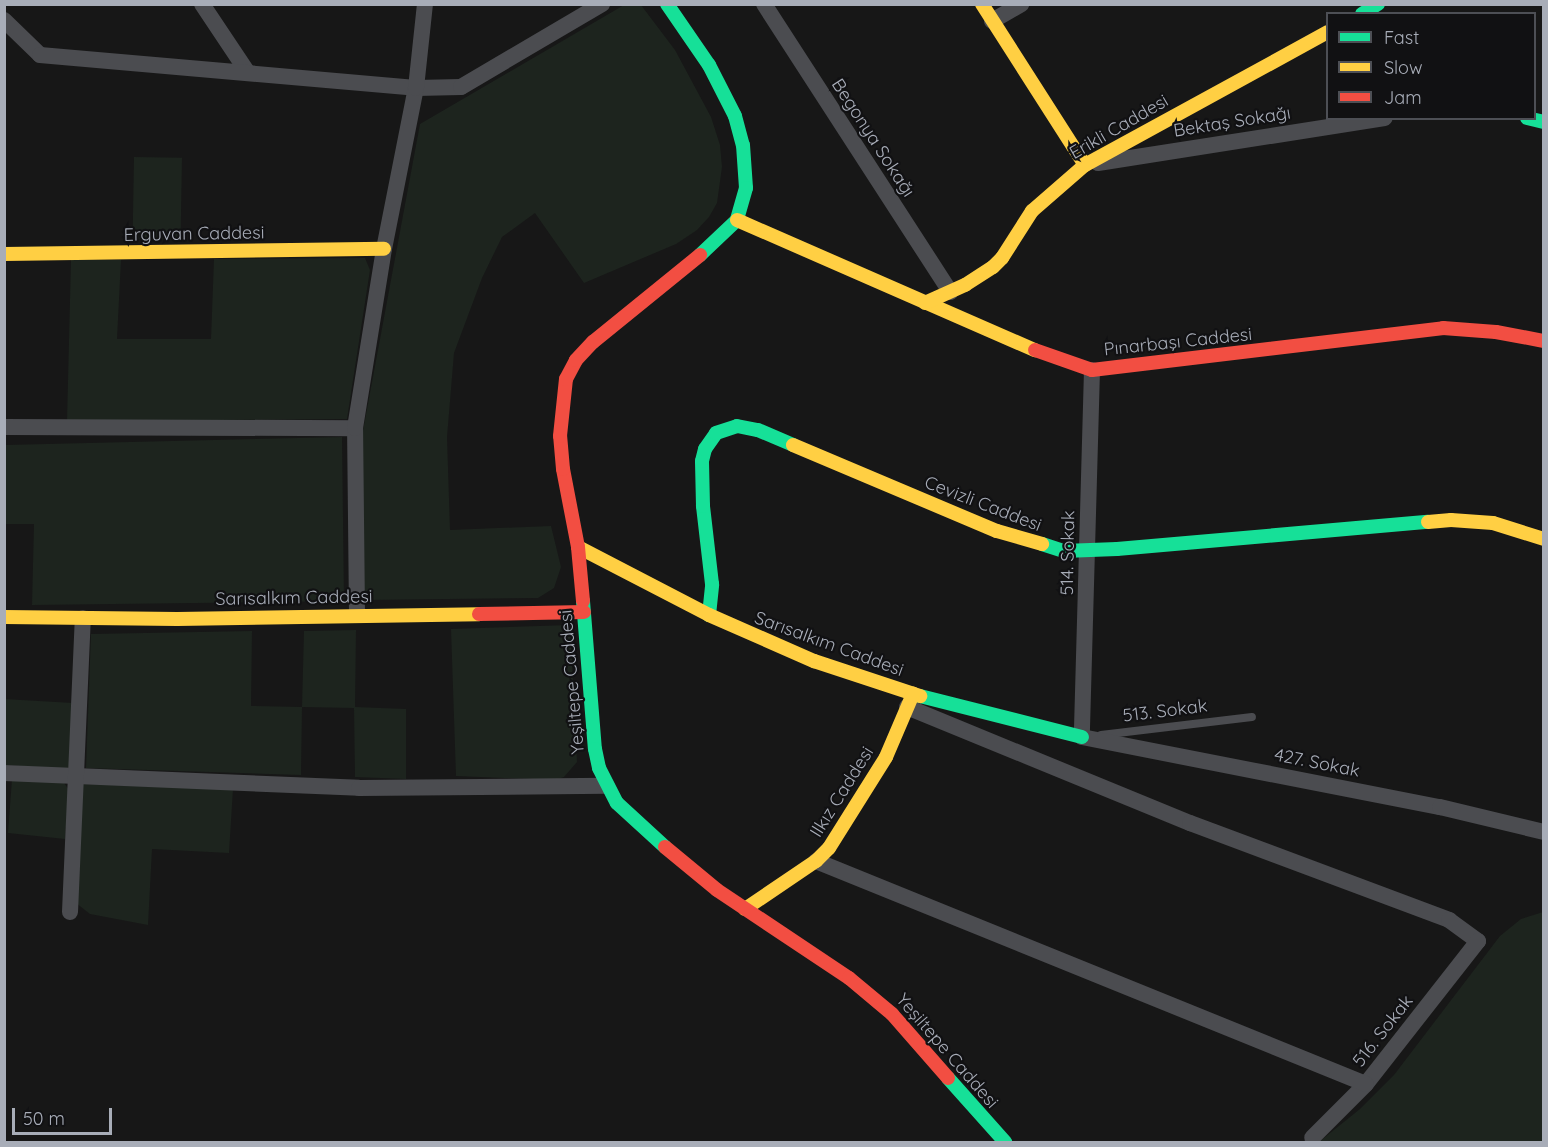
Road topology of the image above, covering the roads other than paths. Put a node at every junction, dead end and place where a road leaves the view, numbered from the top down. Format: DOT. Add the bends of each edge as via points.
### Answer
graph roads {
  1 [pos="202,4"];
  2 [pos="425,4"];
  3 [pos="602,4"];
  4 [pos="667,4"];
  5 [pos="764,4"];
  6 [pos="982,4"];
  7 [pos="1021,4"];
  8 [pos="1379,4"];
  9 [pos="1365,12"];
  10 [pos="4,20"];
  11 [pos="992,21"];
  12 [pos="1326,33"];
  13 [pos="248,73"];
  14 [pos="416,88"];
  15 [pos="1371,120"];
  16 [pos="1085,165"];
  17 [pos="737,220"];
  18 [pos="384,249"];
  19 [pos="4,254"];
  20 [pos="950,292"];
  21 [pos="925,303"];
  22 [pos="1544,341"];
  23 [pos="1092,370"];
  24 [pos="4,427"];
  25 [pos="355,428"];
  26 [pos="1544,539"];
  27 [pos="578,547"];
  28 [pos="1087,551"];
  29 [pos="584,612"];
  30 [pos="357,614"];
  31 [pos="709,615"];
  32 [pos="4,617"];
  33 [pos="83,618"];
  34 [pos="910,700"];
  35 [pos="1252,717"];
  36 [pos="1082,737"];
  37 [pos="4,774"];
  38 [pos="76,776"];
  39 [pos="606,786"];
  40 [pos="1544,832"];
  41 [pos="816,861"];
  42 [pos="745,909"];
  43 [pos="70,912"];
  44 [pos="1366,1084"];
  45 [pos="1312,1138"];
  46 [pos="1005,1143"];
  1 -- 13 [label="street"];
  2 -- 14 [label="street"];
  3 -- 14 [label="street" via="461,87"];
  4 -- 17 [label="street" via="709,65 735,116 746,168 743,204"];
  5 -- 20 [label="street, Begonya Sokağı"];
  6 -- 11 [label="street"];
  7 -- 11 [label="street"];
  8 -- 9 [label="street"];
  10 -- 13 [label="street" via="39,56"];
  11 -- 16 [label="street"];
  12 -- 16 [label="street, Erikli Caddesi"];
  13 -- 14 [label="street"];
  14 -- 18 [label="street"];
  15 -- 16 [label="street, Bektaş Sokağı"];
  16 -- 20 [label="street, Erikli Caddesi" via="1032,212 993,267"];
  17 -- 21 [label="street, Pınarbaşı Caddesi"];
  17 -- 27 [label="street, Yeşiltepe Caddesi" via="709,249 593,342 576,360 566,379 560,436"];
  18 -- 19 [label="street, Erguvan Caddesi"];
  18 -- 25 [label="street"];
  20 -- 21 [label="street, Erikli Caddesi"];
  21 -- 23 [label="street, Pınarbaşı Caddesi" via="1055,359"];
  22 -- 23 [label="street, Pınarbaşı Caddesi" via="1443,328"];
  23 -- 28 [label="street, 514. Sokak"];
  24 -- 25 [label="street"];
  25 -- 30 [label="street"];
  26 -- 28 [label="street, Cevizli Caddesi" via="1500,525 1451,520"];
  27 -- 29 [label="street, Yeşiltepe Caddesi"];
  27 -- 31 [label="street, Sarısalkım Caddesi"];
  28 -- 31 [label="street, Cevizli Caddesi" via="1064,551 1029,543 758,430 737,426 716,433 702,461 712,584"];
  28 -- 36 [label="street, 514. Sokak"];
  29 -- 30 [label="street, Sarısalkım Caddesi"];
  29 -- 39 [label="street, Yeşiltepe Caddesi" via="595,749"];
  30 -- 33 [label="street, Sarısalkım Caddesi"];
  31 -- 34 [label="street, Sarısalkım Caddesi"];
  32 -- 33 [label="street, Sarısalkım Caddesi"];
  33 -- 38 [label="street"];
  34 -- 36 [label="street, Sarısalkım Caddesi"];
  34 -- 41 [label="street, Ilkız Caddesi" via="866,792 840,833"];
  34 -- 44 [label="street, 516. Sokak" via="1190,824 1449,920 1478,941"];
  35 -- 36 [label="lane, 513. Sokak"];
  36 -- 40 [label="street, 427. Sokak" via="1440,807"];
  37 -- 38 [label="street"];
  38 -- 39 [label="street" via="359,788"];
  38 -- 43 [label="street"];
  39 -- 42 [label="street, Yeşiltepe Caddesi" via="617,803 654,838"];
  41 -- 42 [label="street, Ilkız Caddesi"];
  41 -- 44 [label="street"];
  42 -- 46 [label="street, Yeşiltepe Caddesi" via="878,1000 916,1038"];
  44 -- 45 [label="street, 516. Sokak"];
}
